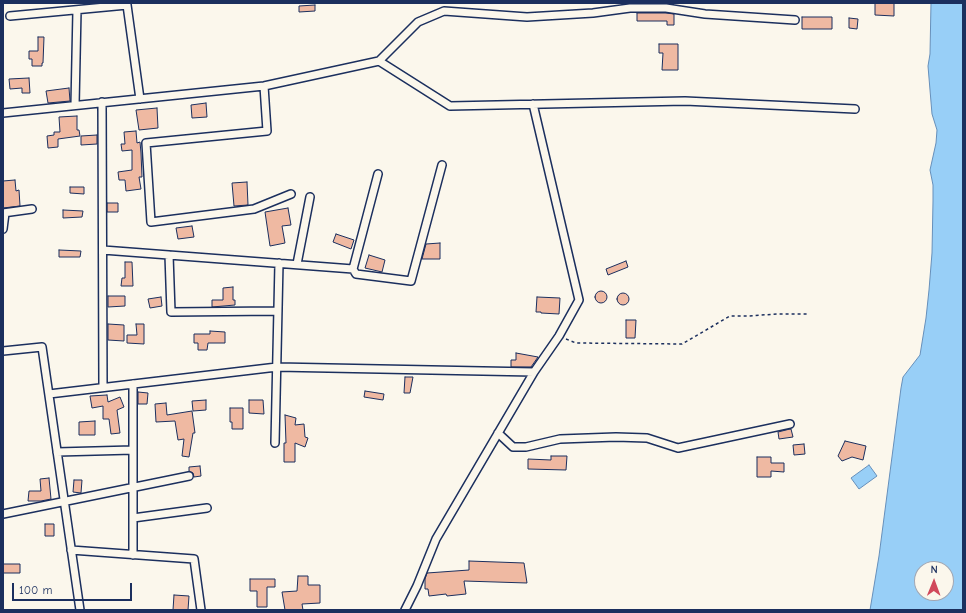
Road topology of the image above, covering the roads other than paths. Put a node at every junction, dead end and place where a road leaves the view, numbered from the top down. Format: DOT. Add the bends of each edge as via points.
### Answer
graph roads {
  1 [pos="77,10"];
  2 [pos="10,16"];
  3 [pos="795,20"];
  4 [pos="379,61"];
  5 [pos="264,86"];
  6 [pos="140,99"];
  7 [pos="102,102"];
  8 [pos="533,104"];
  9 [pos="75,105"];
  10 [pos="855,110"];
  11 [pos="3,113"];
  12 [pos="442,164"];
  13 [pos="378,174"];
  14 [pos="291,194"];
  15 [pos="310,197"];
  16 [pos="32,209"];
  17 [pos="4,213"];
  18 [pos="3,229"];
  19 [pos="103,250"];
  20 [pos="169,255"];
  21 [pos="279,263"];
  22 [pos="297,264"];
  23 [pos="353,268"];
  24 [pos="278,311"];
  25 [pos="3,351"];
  26 [pos="277,367"];
  27 [pos="534,372"];
  28 [pos="133,384"];
  29 [pos="103,387"];
  30 [pos="49,394"];
  31 [pos="790,424"];
  32 [pos="498,433"];
  33 [pos="275,443"];
  34 [pos="133,450"];
  35 [pos="57,452"];
  36 [pos="189,476"];
  37 [pos="133,487"];
  38 [pos="64,501"];
  39 [pos="208,508"];
  40 [pos="3,514"];
  41 [pos="133,518"];
  42 [pos="71,550"];
  43 [pos="133,555"];
  44 [pos="80,610"];
  45 [pos="201,610"];
  46 [pos="405,610"];
  1 -- 2 [label="street"];
  1 -- 6 [label="street" via="127,5"];
  1 -- 9 [label="street"];
  3 -- 4 [label="street" via="705,14 666,8 630,8 527,17 444,11 418,22"];
  4 -- 5 [label="street"];
  4 -- 8 [label="street" via="450,106"];
  5 -- 6 [label="street"];
  5 -- 14 [label="street" via="267,131 146,143 152,222 254,208"];
  6 -- 7 [label="street"];
  7 -- 9 [label="street"];
  7 -- 19 [label="street"];
  8 -- 10 [label="street" via="685,101"];
  8 -- 27 [label="street" via="579,300 559,336"];
  9 -- 11 [label="street"];
  12 -- 23 [label="street" via="411,281 356,274"];
  13 -- 23 [label="street"];
  15 -- 22 [label="street"];
  16 -- 17 [label="street"];
  17 -- 18 [label="street"];
  19 -- 20 [label="street"];
  19 -- 29 [label="street"];
  20 -- 21 [label="street"];
  20 -- 24 [label="street" via="171,312"];
  21 -- 22 [label="street"];
  21 -- 24 [label="street"];
  22 -- 23 [label="street"];
  24 -- 26 [label="street"];
  25 -- 30 [label="street" via="42,347"];
  26 -- 27 [label="street"];
  26 -- 28 [label="street"];
  26 -- 33 [label="street"];
  27 -- 32 [label="street"];
  28 -- 29 [label="street"];
  28 -- 34 [label="street"];
  29 -- 30 [label="street"];
  30 -- 35 [label="street"];
  31 -- 32 [label="street" via="678,448 647,438 560,439 526,447 513,447"];
  32 -- 46 [label="street" via="436,539"];
  34 -- 35 [label="street"];
  34 -- 37 [label="street"];
  35 -- 38 [label="street"];
  36 -- 37 [label="street"];
  37 -- 38 [label="street"];
  37 -- 41 [label="street"];
  38 -- 40 [label="street"];
  38 -- 42 [label="street"];
  39 -- 41 [label="street"];
  41 -- 43 [label="street"];
  42 -- 43 [label="street"];
  42 -- 44 [label="street"];
  43 -- 45 [label="street" via="194,560"];
}
